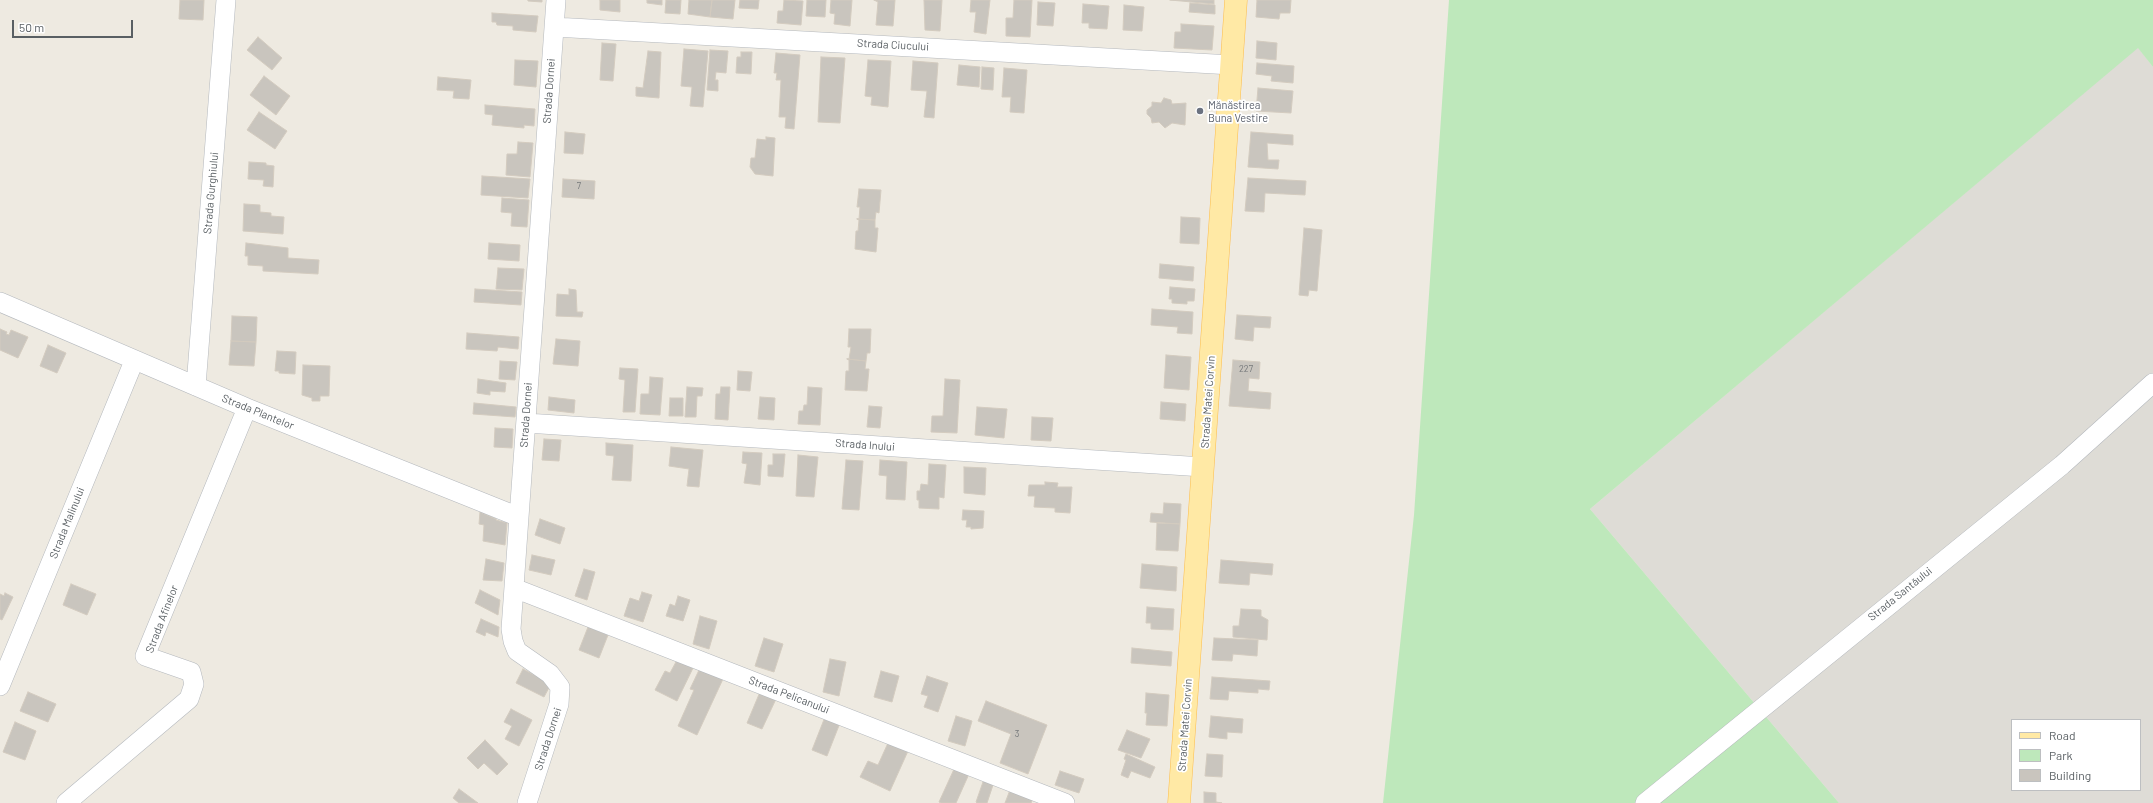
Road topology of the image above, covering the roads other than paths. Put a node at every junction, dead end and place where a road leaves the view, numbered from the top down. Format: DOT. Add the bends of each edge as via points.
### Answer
graph roads {
  1 [pos="226,0"];
  2 [pos="556,0"];
  3 [pos="1236,0"];
  4 [pos="554,27"];
  5 [pos="1232,65"];
  6 [pos="0,302"];
  7 [pos="134,361"];
  8 [pos="2153,383"];
  9 [pos="196,386"];
  10 [pos="247,408"];
  11 [pos="526,423"];
  12 [pos="1203,468"];
  13 [pos="519,517"];
  14 [pos="514,588"];
  15 [pos="0,686"];
  16 [pos="66,803"];
  17 [pos="527,803"];
  18 [pos="1065,803"];
  19 [pos="1179,803"];
  20 [pos="1645,803"];
  1 -- 9 [label="street, Strada Gurghiului"];
  2 -- 4 [label="street, Strada Dornei"];
  3 -- 5 [label="main road, Strada Matei Corvin"];
  4 -- 5 [label="street, Strada Ciucului"];
  4 -- 11 [label="street, Strada Dornei"];
  5 -- 12 [label="main road, Strada Matei Corvin"];
  6 -- 7 [label="street, Strada Plantelor"];
  7 -- 9 [label="street, Strada Plantelor"];
  7 -- 15 [label="street, Strada Malinului"];
  8 -- 20 [label="street, Strada Santăului" via="2062,465"];
  9 -- 10 [label="street, Strada Plantelor"];
  10 -- 13 [label="street, Strada Plantelor"];
  10 -- 16 [label="street, Strada Afinelor" via="146,656 191,672 194,684 189,699"];
  11 -- 12 [label="street, Strada Inului"];
  11 -- 13 [label="street, Strada Dornei"];
  12 -- 19 [label="main road, Strada Matei Corvin"];
  13 -- 14 [label="street, Strada Dornei"];
  14 -- 17 [label="street, Strada Dornei" via="512,641 525,659 550,674 560,687 559,704"];
  14 -- 18 [label="street, Strada Pelicanului"];
}
